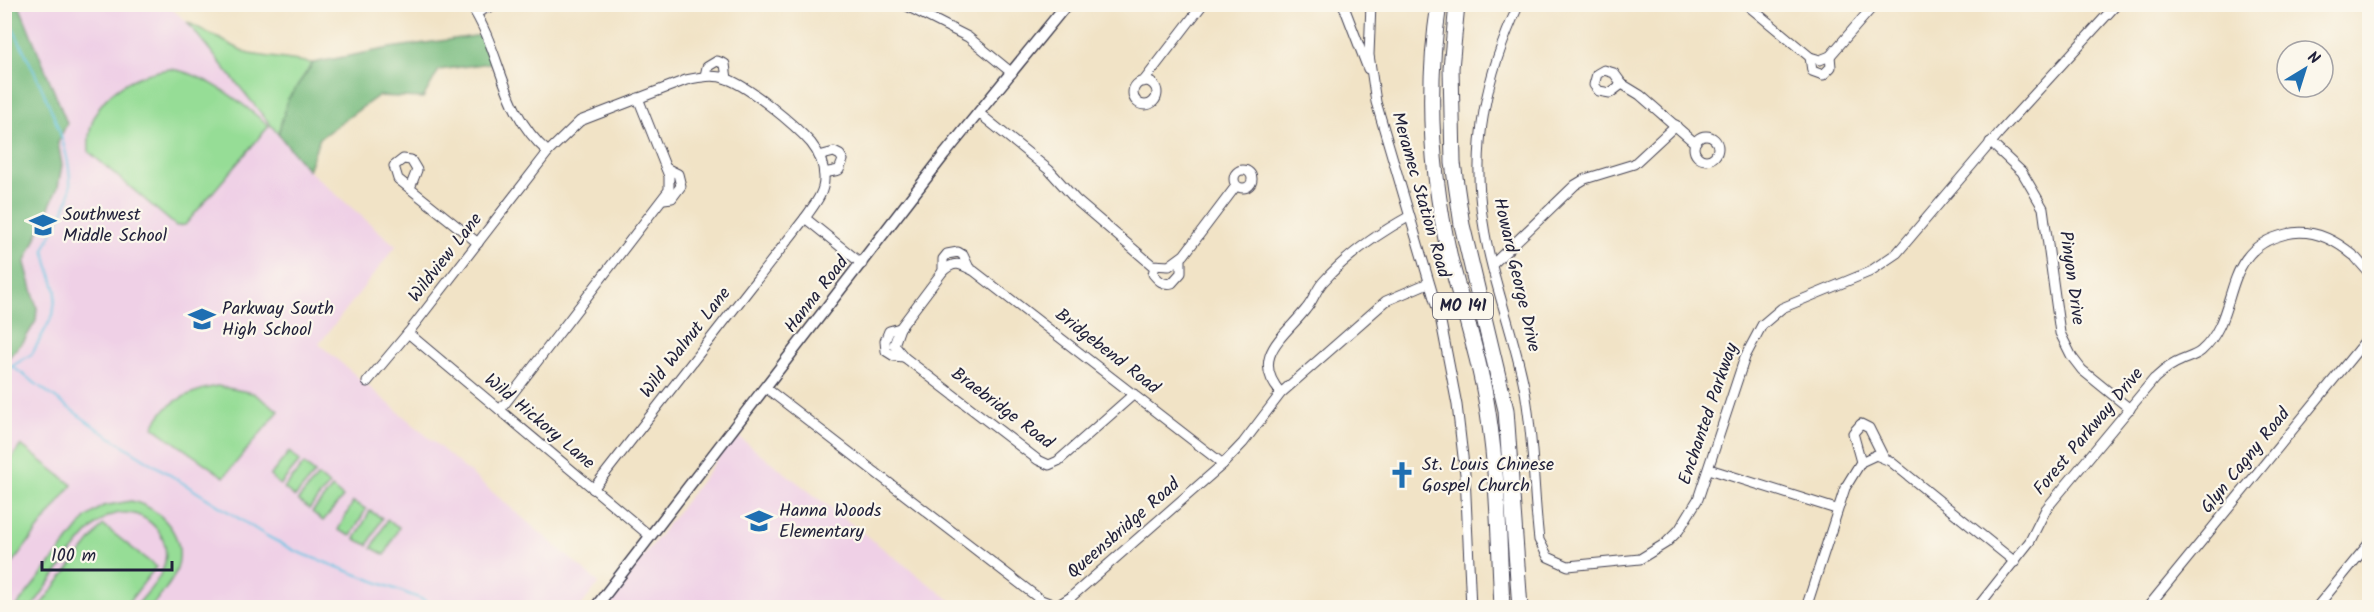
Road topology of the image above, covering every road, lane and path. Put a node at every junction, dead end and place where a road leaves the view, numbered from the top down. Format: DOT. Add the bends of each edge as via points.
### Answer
graph roads {
  1 [pos="496,4"];
  2 [pos="903,4"];
  3 [pos="1067,4"];
  4 [pos="1203,4"];
  5 [pos="1343,4"];
  6 [pos="1371,4"];
  7 [pos="1439,4"];
  8 [pos="1457,4"];
  9 [pos="1519,4"];
  10 [pos="1746,4"];
  11 [pos="1875,4"];
  12 [pos="2117,4"];
  13 [pos="473,9"];
  14 [pos="1830,56"];
  15 [pos="1815,58"];
  16 [pos="1012,73"];
  17 [pos="705,76"];
  18 [pos="727,79"];
  19 [pos="1373,81"];
  20 [pos="1143,82"];
  21 [pos="1622,84"];
  22 [pos="638,98"];
  23 [pos="980,114"];
  24 [pos="1676,125"];
  25 [pos="1990,142"];
  26 [pos="1695,143"];
  27 [pos="548,152"];
  28 [pos="819,156"];
  29 [pos="824,173"];
  30 [pos="1236,186"];
  31 [pos="410,188"];
  32 [pos="1410,216"];
  33 [pos="805,218"];
  34 [pos="478,243"];
  35 [pos="1181,258"];
  36 [pos="862,264"];
  37 [pos="1493,264"];
  38 [pos="1155,266"];
  39 [pos="2370,274"];
  40 [pos="1428,283"];
  41 [pos="900,328"];
  42 [pos="408,333"];
  43 [pos="2370,335"];
  44 [pos="894,345"];
  45 [pos="904,357"];
  46 [pos="367,382"];
  47 [pos="766,388"];
  48 [pos="1281,393"];
  49 [pos="1134,394"];
  50 [pos="2130,409"];
  51 [pos="500,410"];
  52 [pos="1883,456"];
  53 [pos="1861,462"];
  54 [pos="1223,465"];
  55 [pos="1709,469"];
  56 [pos="593,489"];
  57 [pos="1836,509"];
  58 [pos="650,536"];
  59 [pos="2370,542"];
  60 [pos="1548,557"];
  61 [pos="2015,562"];
  62 [pos="595,608"];
  63 [pos="1471,608"];
  64 [pos="1502,608"];
  65 [pos="1520,608"];
  66 [pos="1806,608"];
  67 [pos="1977,608"];
  68 [pos="2147,608"];
  69 [pos="2316,608"];
  1 -- 13 [label="street"];
  2 -- 16 [label="street" via="968,37"];
  3 -- 16 [label="street, Hanna Road"];
  4 -- 20 [label="street"];
  5 -- 19 [label="street"];
  6 -- 19 [label="street, Meramec Station Road"];
  7 -- 64 [label="highway, MO 141" via="1432,71 1435,166 1444,228 1488,412"];
  8 -- 65 [label="highway, MO 141" via="1450,88 1453,163 1462,225 1506,410"];
  9 -- 37 [label="street, Howard George Drive" via="1495,61 1479,135 1483,222"];
  10 -- 15 [label="street"];
  11 -- 14 [label="street"];
  12 -- 25 [label="street, Enchanted Parkway"];
  13 -- 27 [label="street" via="509,99 525,127"];
  14 -- 15 [label="street"];
  14 -- 15 [label="street" via="1831,67 1823,75 1812,71"];
  16 -- 23 [label="street, Hanna Road"];
  17 -- 18 [label="street"];
  17 -- 18 [label="street" via="707,67 717,60 725,64"];
  17 -- 22 [label="street, Wildview Lane"];
  18 -- 28 [label="street" via="752,93 806,138"];
  19 -- 32 [label="street, Meramec Station Road"];
  21 -- 24 [label="street"];
  22 -- 27 [label="street, Wildview Lane" via="580,121"];
  22 -- 51 [label="street" via="666,168 670,184 664,199"];
  23 -- 36 [label="street, Hanna Road" via="944,154"];
  23 -- 38 [label="street"];
  24 -- 26 [label="street"];
  24 -- 37 [label="street" via="1634,164 1575,185"];
  25 -- 50 [label="street, Pinyon Drive" via="2022,172 2043,208 2060,333 2072,357 2082,370"];
  25 -- 55 [label="street, Enchanted Parkway" via="1895,255 1869,272 1782,308 1762,325 1745,357"];
  27 -- 34 [label="street, Wildview Lane"];
  28 -- 29 [label="street"];
  28 -- 29 [label="street" via="834,152 843,160 839,170"];
  29 -- 33 [label="street, Wild Walnut Lane" via="823,189"];
  30 -- 35 [label="street"];
  31 -- 34 [label="street"];
  32 -- 40 [label="street, Meramec Station Road"];
  32 -- 48 [label="street" via="1379,233 1327,279 1277,341 1269,369"];
  33 -- 36 [label="street"];
  33 -- 56 [label="street, Wild Walnut Lane"];
  34 -- 42 [label="street, Wildview Lane"];
  35 -- 38 [label="street" via="1169,266"];
  35 -- 38 [label="street" via="1181,273 1173,283 1158,281 1153,274"];
  36 -- 47 [label="street, Hanna Road"];
  37 -- 60 [label="street, Howard George Drive" via="1528,410 1539,540"];
  39 -- 50 [label="street, Forest Parkway Drive" via="2332,239 2294,232 2265,240 2252,250 2236,275 2216,329 2201,351 2167,368"];
  40 -- 48 [label="street, Queensbridge Road" via="1386,301"];
  40 -- 63 [label="street, Meramec Station Road" via="1441,322 1457,405 1465,474"];
  41 -- 44 [label="street, Bridgebend Road"];
  41 -- 45 [label="street, Braebridge Road" via="889,331 886,351"];
  41 -- 49 [label="street, Bridgebend Road" via="943,271 958,262"];
  42 -- 46 [label="street, Wildview Lane"];
  42 -- 51 [label="street, Wild Hickory Lane"];
  43 -- 68 [label="street, Glyn Cagny Road"];
  44 -- 45 [label="street, Braebridge Road"];
  45 -- 49 [label="street, Braebridge Road" via="1049,465"];
  47 -- 54 [label="street, Queensbridge Road" via="1049,605 1057,606 1071,597"];
  47 -- 58 [label="street, Hanna Road"];
  48 -- 54 [label="street, Queensbridge Road"];
  49 -- 54 [label="street, Bridgebend Road"];
  50 -- 61 [label="street, Forest Parkway Drive" via="2046,509"];
  51 -- 56 [label="street, Wild Hickory Lane"];
  52 -- 53 [label="street"];
  52 -- 53 [label="street" via="1869,428 1861,424 1853,433"];
  52 -- 61 [label="street"];
  53 -- 57 [label="street"];
  55 -- 57 [label="street"];
  55 -- 60 [label="street, Enchanted Parkway" via="1684,522 1654,553 1628,561 1568,566"];
  56 -- 58 [label="street, Wild Hickory Lane"];
  57 -- 66 [label="street"];
  58 -- 62 [label="street, Hanna Road"];
  59 -- 69 [label="street"];
  61 -- 67 [label="street, Forest Parkway Drive"];
}
